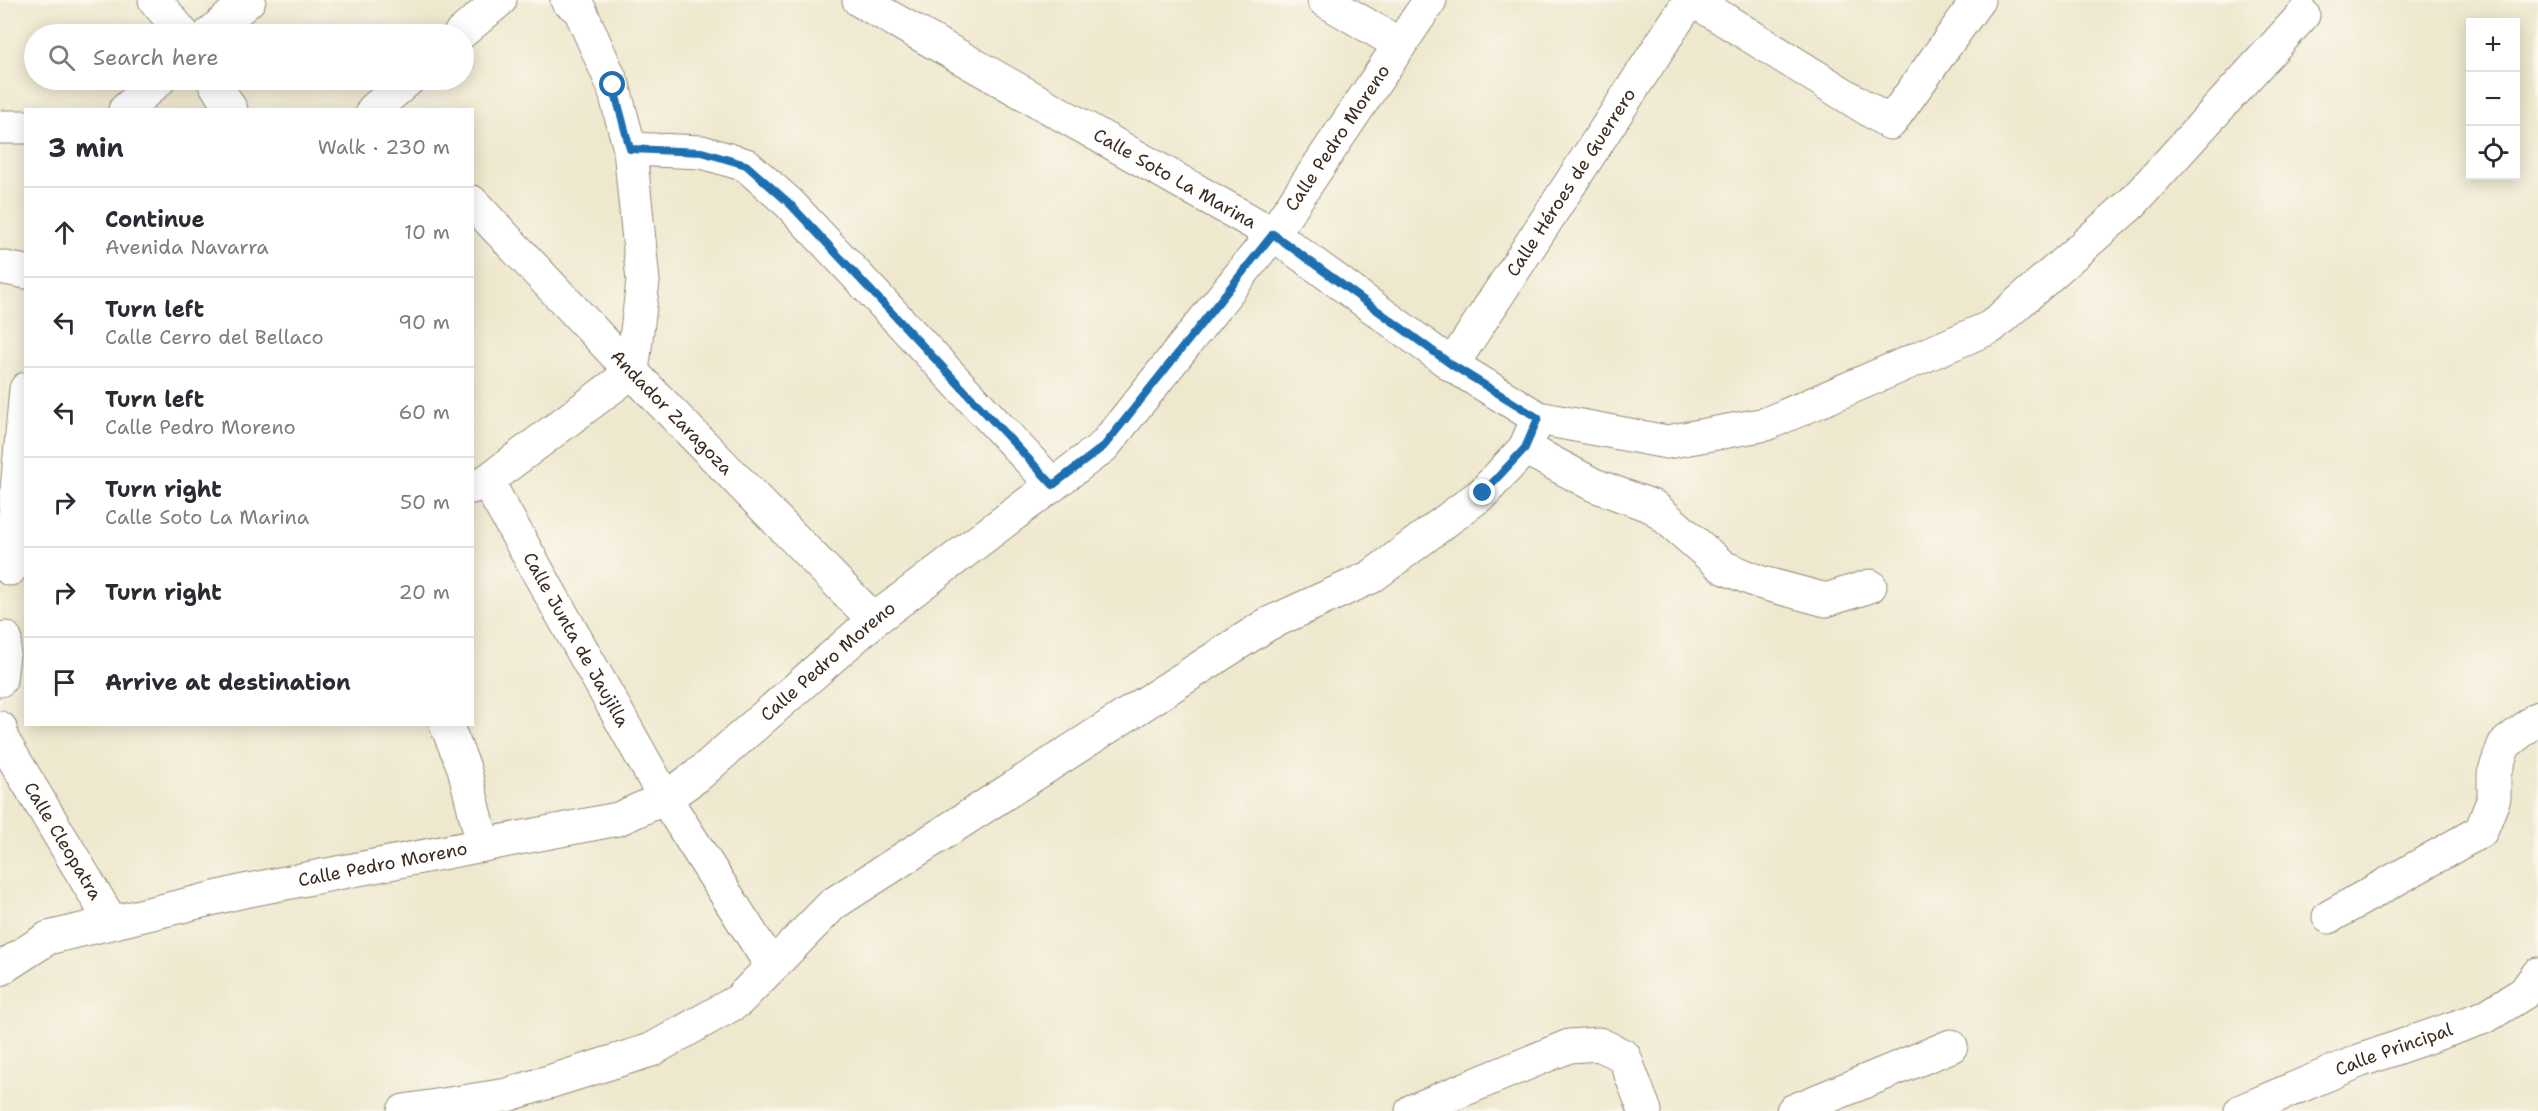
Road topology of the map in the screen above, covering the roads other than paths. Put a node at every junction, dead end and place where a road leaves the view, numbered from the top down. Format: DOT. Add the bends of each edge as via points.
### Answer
graph roads {
  1 [pos="155,0"];
  2 [pos="249,0"];
  3 [pos="501,0"];
  4 [pos="567,0"];
  5 [pos="859,0"];
  6 [pos="1324,0"];
  7 [pos="1430,0"];
  8 [pos="1692,0"];
  9 [pos="1978,0"];
  10 [pos="2303,15"];
  11 [pos="175,24"];
  12 [pos="221,24"];
  13 [pos="472,24"];
  14 [pos="1399,44"];
  15 [pos="148,90"];
  16 [pos="219,90"];
  17 [pos="398,90"];
  18 [pos="127,108"];
  19 [pos="230,108"];
  20 [pos="380,108"];
  21 [pos="0,127"];
  22 [pos="24,127"];
  23 [pos="630,149"];
  24 [pos="474,204"];
  25 [pos="1273,234"];
  26 [pos="0,267"];
  27 [pos="24,272"];
  28 [pos="1452,365"];
  29 [pos="632,372"];
  30 [pos="24,412"];
  31 [pos="1538,418"];
  32 [pos="1525,448"];
  33 [pos="480,484"];
  34 [pos="1053,485"];
  35 [pos="10,569"];
  36 [pos="1870,586"];
  37 [pos="874,620"];
  38 [pos="10,637"];
  39 [pos="0,680"];
  40 [pos="2538,718"];
  41 [pos="447,726"];
  42 [pos="0,728"];
  43 [pos="665,798"];
  44 [pos="483,845"];
  45 [pos="2329,917"];
  46 [pos="112,923"];
  47 [pos="771,965"];
  48 [pos="0,969"];
  49 [pos="2538,974"];
  50 [pos="1951,1046"];
  51 [pos="404,1111"];
  52 [pos="1412,1111"];
  53 [pos="1645,1111"];
  54 [pos="1794,1111"];
  55 [pos="2241,1111"];
  1 -- 11 [label="street"];
  2 -- 12 [label="street"];
  3 -- 13 [label="street"];
  4 -- 23 [label="street" via="580,10 613,85"];
  5 -- 25 [label="street, Calle Soto La Marina"];
  6 -- 14 [label="street"];
  7 -- 14 [label="street, Calle Pedro Moreno"];
  8 -- 9 [label="street" via="1890,123"];
  8 -- 28 [label="street, Calle Héroes de Guerrero"];
  10 -- 31 [label="street" via="2132,203 1991,327 1766,424 1667,442"];
  14 -- 25 [label="street, Calle Pedro Moreno"];
  15 -- 18 [label="street"];
  16 -- 19 [label="street"];
  17 -- 20 [label="street"];
  21 -- 22 [label="street"];
  23 -- 29 [label="street" via="643,281"];
  23 -- 34 [label="street" via="702,152 746,165 789,203"];
  24 -- 29 [label="street, Andador Zaragoza"];
  25 -- 28 [label="street, Calle Soto La Marina"];
  25 -- 34 [label="street, Calle Pedro Moreno" via="1104,446"];
  26 -- 27 [label="street"];
  28 -- 31 [label="street, Calle Soto La Marina"];
  29 -- 33 [label="street"];
  29 -- 37 [label="street, Andador Zaragoza"];
  30 -- 35 [label="street"];
  31 -- 32 [label="street"];
  32 -- 36 [label="street" via="1594,485 1654,507 1723,567 1759,582 1826,600"];
  32 -- 47 [label="street" via="1483,493 1371,577 1268,624 833,904"];
  33 -- 43 [label="street, Calle Junta de Jaujilla"];
  34 -- 37 [label="street, Calle Pedro Moreno"];
  37 -- 43 [label="street, Calle Pedro Moreno" via="697,776"];
  38 -- 39 [label="street"];
  40 -- 45 [label="street" via="2504,745 2494,774 2494,798 2481,831"];
  41 -- 44 [label="street" via="464,768"];
  42 -- 46 [label="street, Calle Cleopatra" via="2,739"];
  43 -- 44 [label="street, Calle Pedro Moreno" via="618,819"];
  43 -- 47 [label="street, Calle Junta de Jaujilla"];
  44 -- 46 [label="street, Calle Pedro Moreno" via="244,891"];
  46 -- 48 [label="street, Calle Pedro Moreno" via="48,938"];
  47 -- 51 [label="street" via="738,1001 651,1050 507,1095"];
  49 -- 55 [label="street, Calle Principal" via="2524,993 2485,1017 2359,1061"];
  50 -- 54 [label="street"];
  52 -- 53 [label="street" via="1569,1046 1599,1044 1624,1056"];
}
